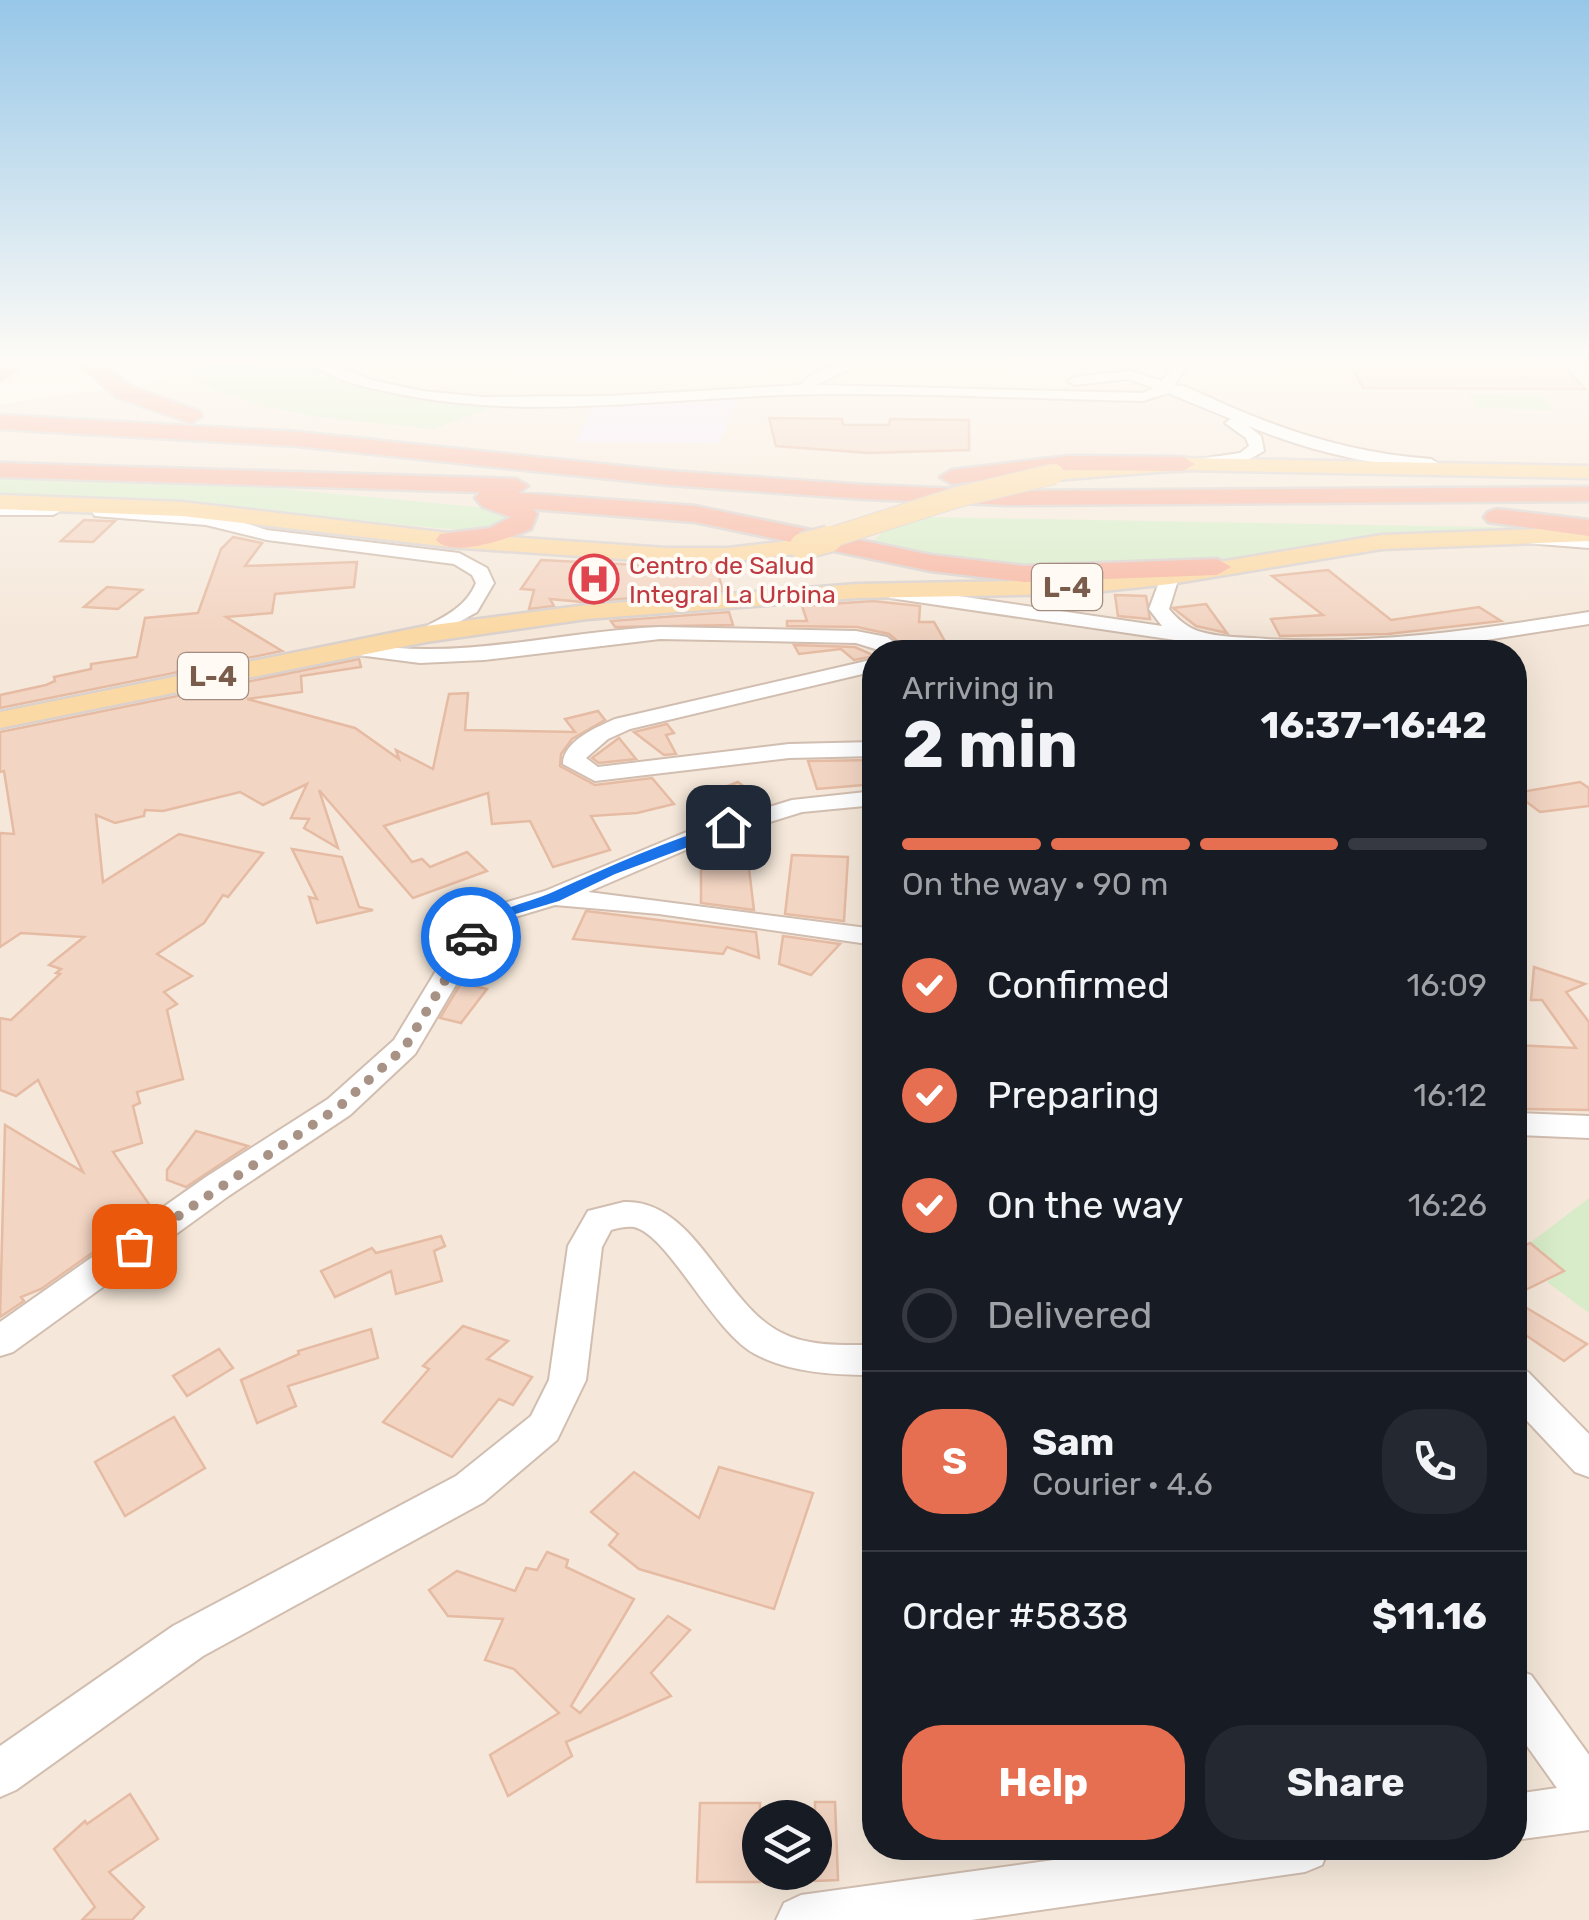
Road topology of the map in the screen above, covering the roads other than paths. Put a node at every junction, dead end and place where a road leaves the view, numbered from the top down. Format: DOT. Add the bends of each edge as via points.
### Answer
graph roads {
  1 [pos="44,453"];
  2 [pos="427,453"];
  3 [pos="465,453"];
  4 [pos="547,453"];
  5 [pos="1249,453"];
  6 [pos="1341,453"];
  7 [pos="481,458"];
  8 [pos="1182,464"];
  9 [pos="0,470"];
  10 [pos="1512,471"];
  11 [pos="1589,472"];
  12 [pos="204,475"];
  13 [pos="482,485"];
  14 [pos="374,492"];
  15 [pos="1589,494"];
  16 [pos="1448,497"];
  17 [pos="0,502"];
  18 [pos="1589,502"];
  19 [pos="0,510"];
  20 [pos="1589,518"];
  21 [pos="207,520"];
  22 [pos="338,526"];
  23 [pos="1492,526"];
  24 [pos="865,529"];
  25 [pos="1589,531"];
  26 [pos="449,540"];
  27 [pos="1589,544"];
  28 [pos="1217,568"];
  29 [pos="1170,578"];
  30 [pos="903,591"];
  31 [pos="1589,618"];
  32 [pos="426,634"];
  33 [pos="1192,634"];
  34 [pos="866,640"];
  35 [pos="1221,640"];
  36 [pos="1441,640"];
  37 [pos="358,649"];
  38 [pos="862,668"];
  39 [pos="0,720"];
  40 [pos="862,749"];
  41 [pos="862,799"];
  42 [pos="554,897"];
  43 [pos="862,935"];
  44 [pos="1527,1124"];
  45 [pos="1589,1127"];
  46 [pos="0,1342"];
  47 [pos="862,1360"];
  48 [pos="1527,1395"];
  49 [pos="1589,1460"];
  50 [pos="1527,1707"];
  51 [pos="0,1774"];
  52 [pos="1589,1794"];
  53 [pos="1589,1807"];
  54 [pos="1527,1815"];
  55 [pos="1221,1860"];
  56 [pos="801,1920"];
  1 -- 13 [label="highway"];
  2 -- 7 [label="highway"];
  3 -- 7 [label="highway"];
  4 -- 8 [label="highway" via="915,479 1068,463"];
  5 -- 8 [label="street"];
  6 -- 10 [label="street"];
  7 -- 16 [label="highway" via="668,478 1008,498"];
  8 -- 10 [label="main road"];
  8 -- 24 [label="main road, bridge" via="1054,474 944,500"];
  9 -- 12 [label="highway"];
  10 -- 11 [label="main road"];
  12 -- 13 [label="highway"];
  12 -- 14 [label="highway"];
  13 -- 23 [label="highway"];
  14 -- 26 [label="highway" via="502,503 524,514 522,524 506,532"];
  14 -- 28 [label="highway" via="695,514 932,563 1024,574"];
  15 -- 16 [label="highway"];
  16 -- 18 [label="highway"];
  17 -- 22 [label="main road" via="137,506"];
  19 -- 21 [label="street"];
  20 -- 23 [label="highway"];
  21 -- 22 [label="street"];
  21 -- 32 [label="street" via="471,564 485,582 483,593 461,615"];
  22 -- 26 [label="main road"];
  23 -- 25 [label="highway"];
  23 -- 27 [label="street"];
  23 -- 28 [label="main road, L-4"];
  24 -- 26 [label="main road, bridge" via="802,546 701,556"];
  24 -- 30 [label="main road" via="852,546 855,562"];
  28 -- 29 [label="main road, L-4"];
  29 -- 30 [label="main road, L-4"];
  29 -- 33 [label="street" via="1159,609 1178,630"];
  30 -- 32 [label="main road, L-4" via="705,600"];
  30 -- 33 [label="street"];
  31 -- 36 [label="street"];
  32 -- 37 [label="main road, L-4"];
  33 -- 35 [label="street"];
  34 -- 37 [label="street" via="684,632 434,658"];
  37 -- 39 [label="main road, L-4"];
  38 -- 40 [label="street" via="623,724 574,756 582,771 595,774 789,751"];
  41 -- 42 [label="street" via="800,805 693,838"];
  42 -- 43 [label="street"];
  42 -- 46 [label="street" via="506,912 469,939 405,1047 339,1107"];
  44 -- 45 [label="street"];
  47 -- 51 [label="street" via="829,1360 768,1344 727,1310 652,1220 637,1214 600,1220 585,1246 567,1380 544,1428 470,1489 188,1641"];
  48 -- 49 [label="street"];
  50 -- 52 [label="street"];
  53 -- 54 [label="street"];
  55 -- 56 [label="street"];
}
